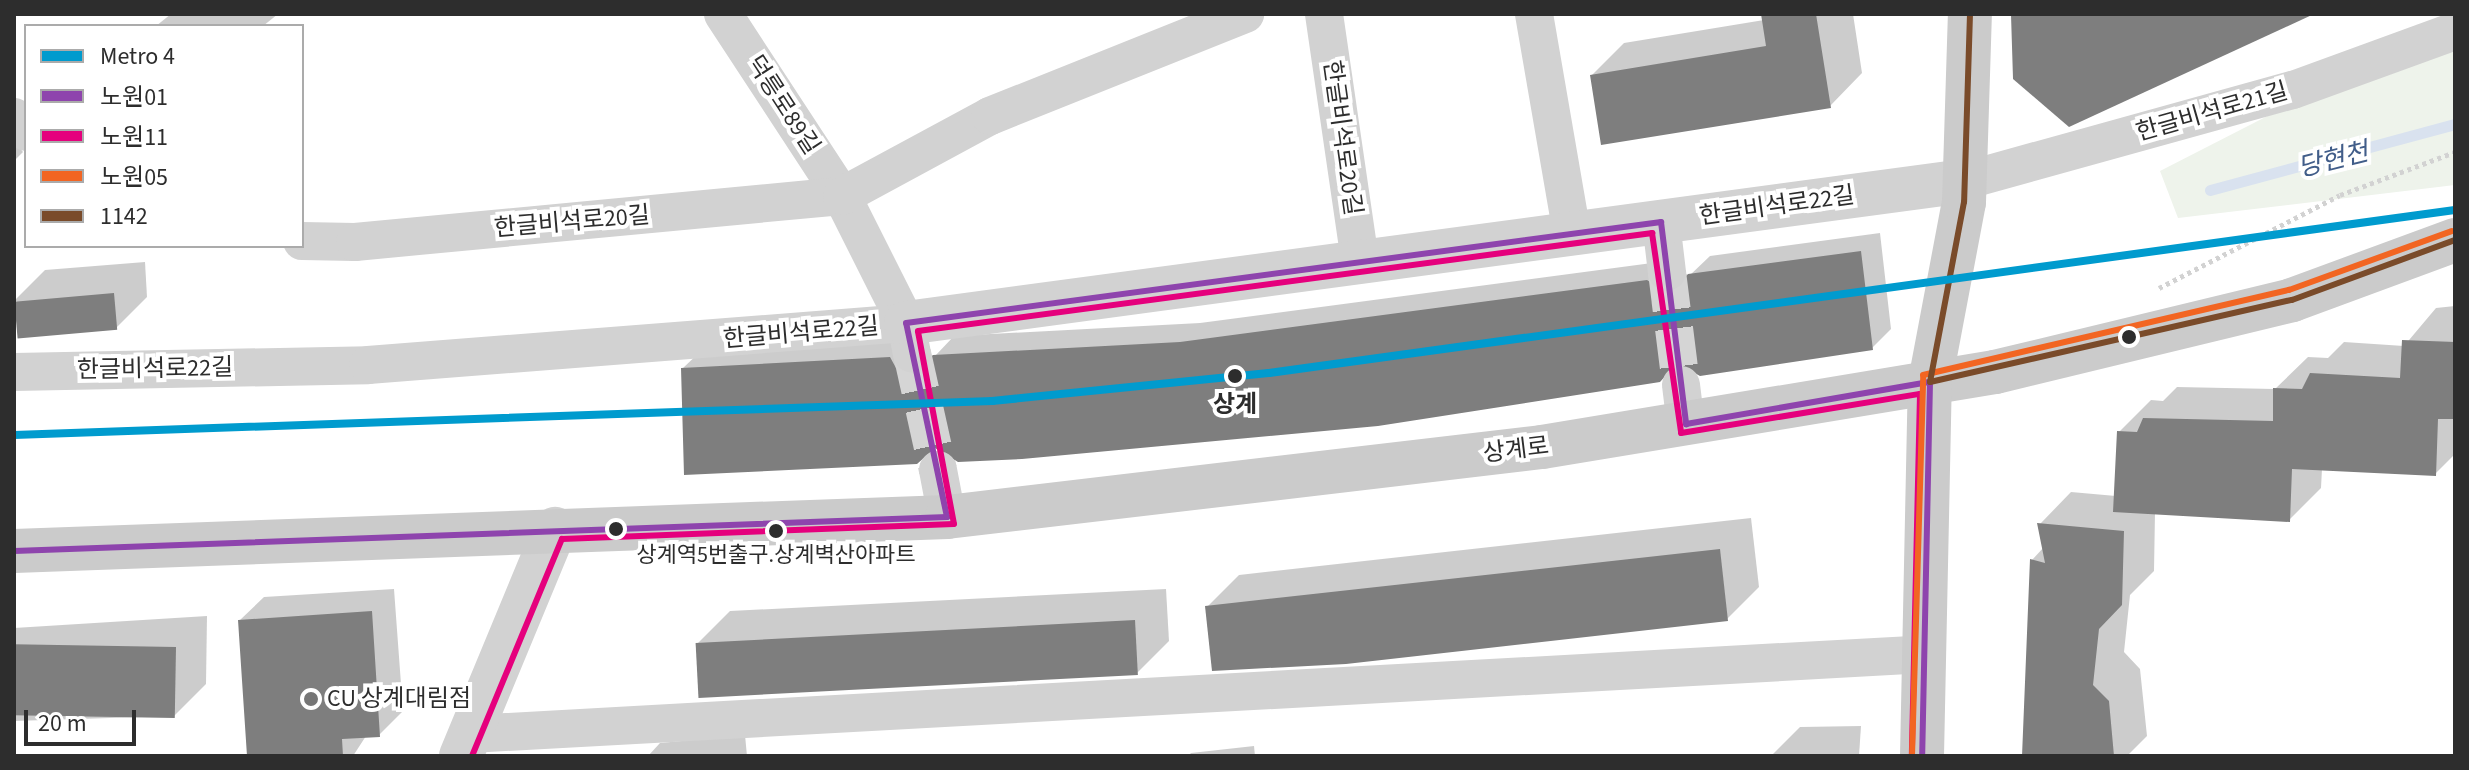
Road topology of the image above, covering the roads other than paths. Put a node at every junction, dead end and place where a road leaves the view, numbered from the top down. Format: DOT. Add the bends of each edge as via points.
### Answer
graph roads {
  1 [pos="723,14"];
  2 [pos="1245,14"];
  3 [pos="1324,14"];
  4 [pos="1534,14"];
  5 [pos="1970,14"];
  6 [pos="2455,31"];
  7 [pos="1964,181"];
  8 [pos="842,196"];
  9 [pos="1661,222"];
  10 [pos="1572,233"];
  11 [pos="2455,240"];
  12 [pos="304,241"];
  13 [pos="1360,262"];
  14 [pos="1667,272"];
  15 [pos="909,338"];
  16 [pos="14,372"];
  17 [pos="1930,382"];
  18 [pos="938,470"];
  19 [pos="947,517"];
  20 [pos="555,529"];
  21 [pos="14,551"];
  22 [pos="1926,654"];
  23 [pos="465,745"];
  24 [pos="1922,756"];
  1 -- 8 [label="street, 덕릉로89길"];
  2 -- 8 [label="street, 한글비석로20길" via="990,116"];
  3 -- 13 [label="street, 한글비석로20길"];
  4 -- 10 [label="street"];
  5 -- 7 [label="main road"];
  6 -- 7 [label="street, 한글비석로21길" via="2293,90"];
  7 -- 9 [label="street, 한글비석로22길"];
  7 -- 17 [label="main road"];
  8 -- 12 [label="street, 한글비석로20길" via="355,242"];
  8 -- 15 [label="street"];
  9 -- 10 [label="street, 한글비석로22길"];
  9 -- 14 [label="street"];
  10 -- 13 [label="street, 한글비석로22길"];
  11 -- 17 [label="main road, 상계로" via="2292,300"];
  13 -- 15 [label="street, 한글비석로22길"];
  15 -- 16 [label="street, 한글비석로22길" via="368,365"];
  17 -- 19 [label="main road, 상계로" via="1683,404"];
  17 -- 22 [label="main road"];
  18 -- 19 [label="street"];
  19 -- 20 [label="main road, 상계로"];
  20 -- 21 [label="main road, 상계로"];
  20 -- 23 [label="street"];
  22 -- 23 [label="street"];
  22 -- 24 [label="main road"];
}
